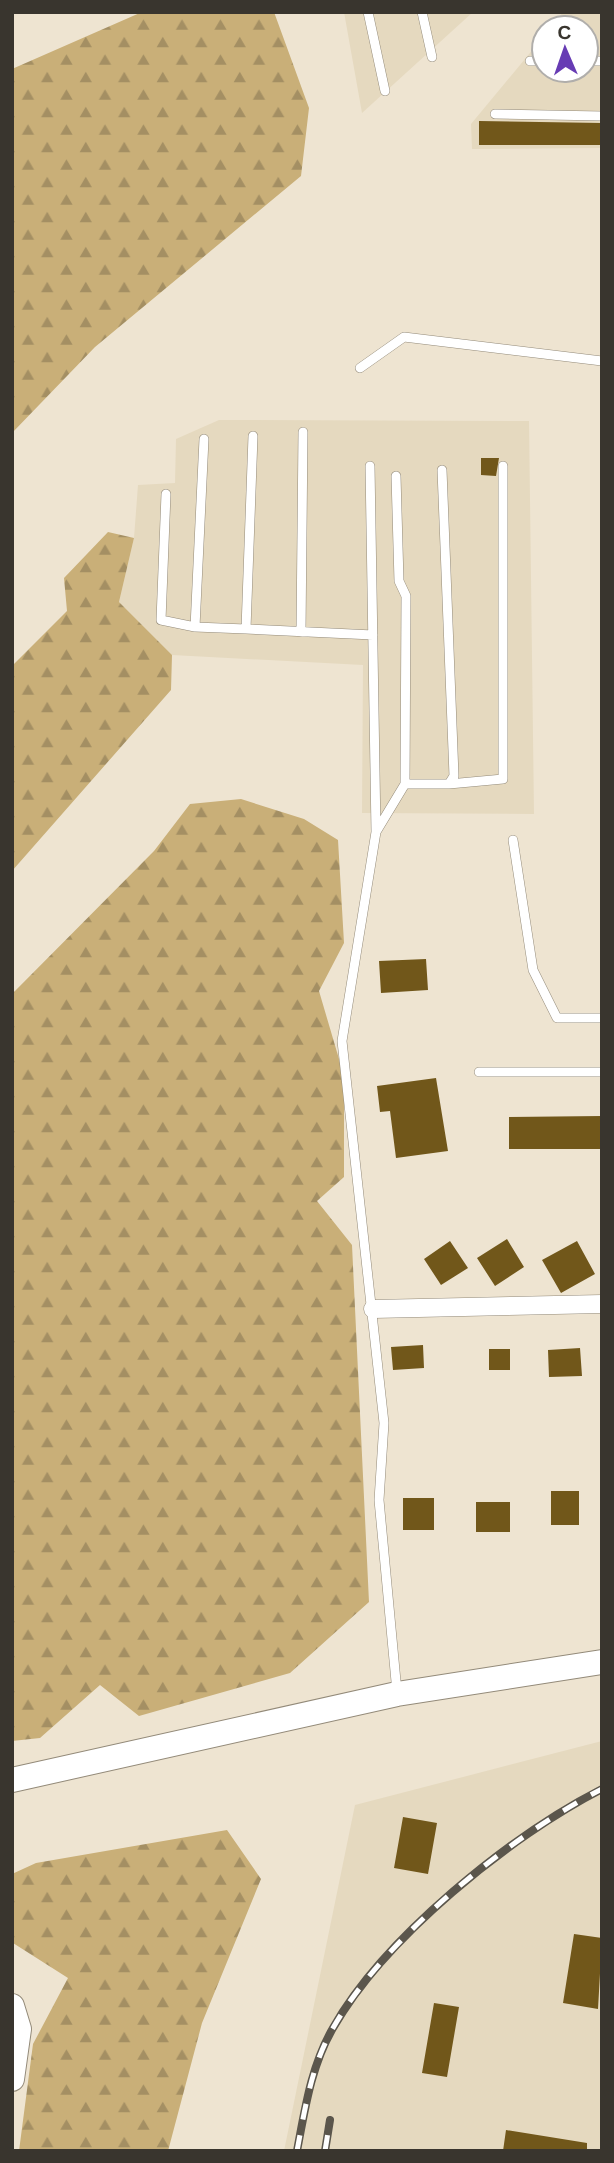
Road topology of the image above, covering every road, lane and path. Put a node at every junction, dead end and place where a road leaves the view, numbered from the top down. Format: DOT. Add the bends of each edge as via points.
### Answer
graph roads {
  1 [pos="368,12"];
  2 [pos="422,12"];
  3 [pos="432,57"];
  4 [pos="385,91"];
  5 [pos="495,114"];
  6 [pos="602,116"];
  7 [pos="602,361"];
  8 [pos="360,368"];
  9 [pos="303,432"];
  10 [pos="253,436"];
  11 [pos="204,439"];
  12 [pos="370,466"];
  13 [pos="503,466"];
  14 [pos="442,470"];
  15 [pos="396,476"];
  16 [pos="166,494"];
  17 [pos="195,627"];
  18 [pos="246,629"];
  19 [pos="301,632"];
  20 [pos="373,635"];
  21 [pos="405,784"];
  22 [pos="449,784"];
  23 [pos="376,832"];
  24 [pos="513,840"];
  25 [pos="602,1018"];
  26 [pos="479,1072"];
  27 [pos="602,1072"];
  28 [pos="602,1304"];
  29 [pos="373,1309"];
  30 [pos="602,1662"];
  31 [pos="397,1694"];
  32 [pos="12,1780"];
  33 [pos="12,2006"];
  34 [pos="12,2079"];
  1 -- 4 [label="lane"];
  2 -- 3 [label="lane"];
  5 -- 6 [label="lane"];
  7 -- 8 [label="lane" via="404,337"];
  9 -- 19 [label="lane"];
  10 -- 18 [label="lane"];
  11 -- 17 [label="lane"];
  12 -- 20 [label="lane"];
  13 -- 22 [label="lane" via="503,779"];
  14 -- 22 [label="lane" via="454,776"];
  15 -- 21 [label="lane" via="399,581 406,596"];
  16 -- 17 [label="lane" via="161,620"];
  17 -- 18 [label="lane"];
  18 -- 19 [label="lane"];
  19 -- 20 [label="lane"];
  20 -- 23 [label="lane"];
  21 -- 22 [label="lane"];
  21 -- 23 [label="lane"];
  23 -- 29 [label="lane" via="342,1041"];
  24 -- 25 [label="lane" via="533,970 557,1018"];
  26 -- 27 [label="lane"];
  28 -- 29 [label="street"];
  29 -- 31 [label="lane" via="384,1423 379,1500"];
  30 -- 31 [label="main road"];
  31 -- 32 [label="main road"];
  33 -- 34 [label="main road" via="19,2029"];
}
